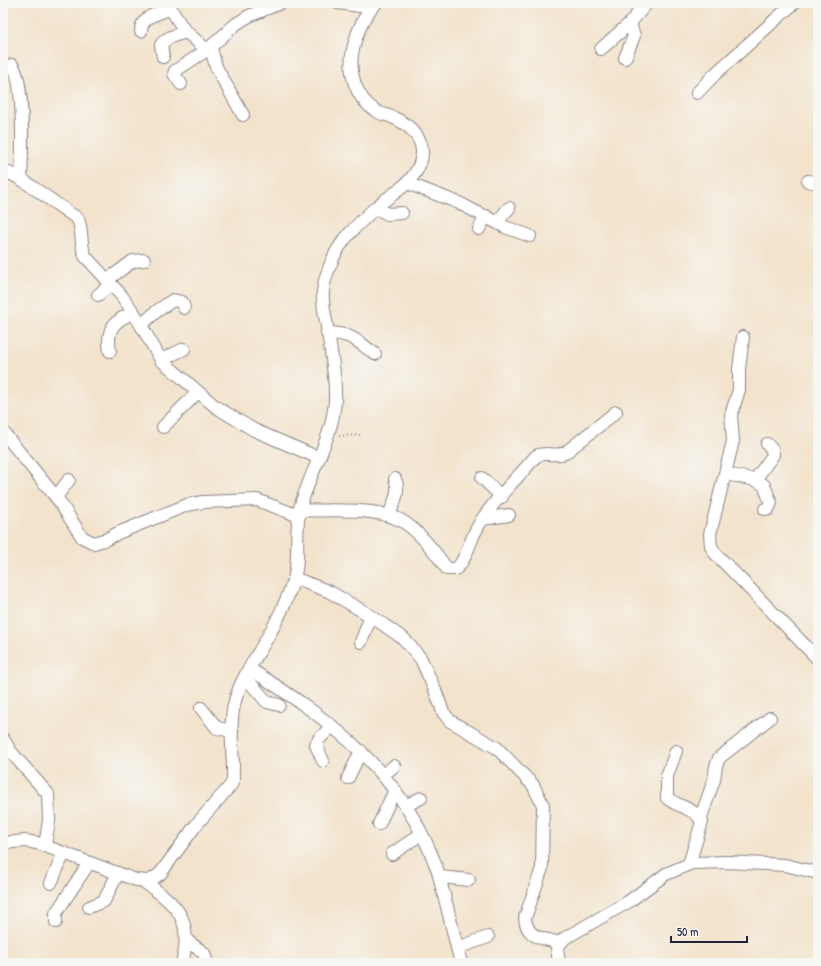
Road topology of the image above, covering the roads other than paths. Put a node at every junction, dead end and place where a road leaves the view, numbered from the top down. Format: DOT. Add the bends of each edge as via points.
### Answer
graph roads {
  1 [pos="280,3"];
  2 [pos="338,3"];
  3 [pos="376,3"];
  4 [pos="794,3"];
  5 [pos="640,4"];
  6 [pos="169,6"];
  7 [pos="630,23"];
  8 [pos="141,32"];
  9 [pos="187,32"];
  10 [pos="209,49"];
  11 [pos="601,49"];
  12 [pos="163,57"];
  13 [pos="625,58"];
  14 [pos="12,65"];
  15 [pos="180,84"];
  16 [pos="697,93"];
  17 [pos="243,115"];
  18 [pos="3,170"];
  19 [pos="21,180"];
  20 [pos="407,183"];
  21 [pos="375,208"];
  22 [pos="509,208"];
  23 [pos="402,213"];
  24 [pos="486,216"];
  25 [pos="497,222"];
  26 [pos="479,229"];
  27 [pos="530,236"];
  28 [pos="144,260"];
  29 [pos="109,282"];
  30 [pos="98,295"];
  31 [pos="184,308"];
  32 [pos="134,313"];
  33 [pos="141,325"];
  34 [pos="327,333"];
  35 [pos="744,337"];
  36 [pos="184,349"];
  37 [pos="110,351"];
  38 [pos="375,354"];
  39 [pos="161,360"];
  40 [pos="198,392"];
  41 [pos="616,412"];
  42 [pos="163,427"];
  43 [pos="3,432"];
  44 [pos="768,444"];
  45 [pos="319,458"];
  46 [pos="726,474"];
  47 [pos="482,478"];
  48 [pos="395,479"];
  49 [pos="69,480"];
  50 [pos="755,480"];
  51 [pos="56,497"];
  52 [pos="502,497"];
  53 [pos="765,509"];
  54 [pos="300,513"];
  55 [pos="389,516"];
  56 [pos="509,516"];
  57 [pos="482,519"];
  58 [pos="294,580"];
  59 [pos="371,616"];
  60 [pos="361,642"];
  61 [pos="818,659"];
  62 [pos="247,673"];
  63 [pos="279,705"];
  64 [pos="200,708"];
  65 [pos="770,718"];
  66 [pos="332,726"];
  67 [pos="232,731"];
  68 [pos="3,739"];
  69 [pos="361,751"];
  70 [pos="676,751"];
  71 [pos="323,762"];
  72 [pos="394,766"];
  73 [pos="384,775"];
  74 [pos="348,778"];
  75 [pos="395,790"];
  76 [pos="421,798"];
  77 [pos="405,806"];
  78 [pos="700,817"];
  79 [pos="379,824"];
  80 [pos="421,834"];
  81 [pos="3,843"];
  82 [pos="45,846"];
  83 [pos="64,853"];
  84 [pos="392,854"];
  85 [pos="89,863"];
  86 [pos="689,864"];
  87 [pos="818,873"];
  88 [pos="118,874"];
  89 [pos="440,877"];
  90 [pos="469,880"];
  91 [pos="144,882"];
  92 [pos="51,883"];
  93 [pos="89,907"];
  94 [pos="56,922"];
  95 [pos="488,937"];
  96 [pos="186,940"];
  97 [pos="560,943"];
  98 [pos="457,958"];
  99 [pos="182,963"];
  100 [pos="207,963"];
  101 [pos="559,963"];
  1 -- 10 [label="street" via="236,24"];
  2 -- 3 [label="street" via="360,6"];
  3 -- 20 [label="street" via="364,18 354,42 351,77 354,86 374,110 401,121 417,137 422,157"];
  4 -- 16 [label="street"];
  5 -- 7 [label="street"];
  6 -- 8 [label="street" via="145,19 141,25"];
  6 -- 9 [label="street"];
  7 -- 11 [label="street"];
  7 -- 13 [label="street" via="634,36"];
  9 -- 10 [label="street"];
  9 -- 12 [label="street" via="164,41 161,45"];
  10 -- 15 [label="street" via="175,71 174,74"];
  10 -- 17 [label="street"];
  14 -- 19 [label="street" via="18,77 20,101"];
  18 -- 19 [label="street"];
  19 -- 29 [label="street" via="78,219 85,256"];
  20 -- 21 [label="street"];
  20 -- 24 [label="street"];
  21 -- 23 [label="street" via="388,214"];
  21 -- 34 [label="street" via="347,238 333,258 323,290"];
  22 -- 25 [label="street"];
  24 -- 25 [label="street"];
  24 -- 26 [label="street"];
  25 -- 27 [label="street"];
  28 -- 29 [label="street" via="133,261"];
  29 -- 30 [label="street"];
  29 -- 32 [label="street"];
  31 -- 33 [label="street" via="182,302 173,300"];
  32 -- 33 [label="street"];
  32 -- 37 [label="street" via="124,316 110,331"];
  33 -- 39 [label="street"];
  34 -- 38 [label="street" via="349,335"];
  34 -- 45 [label="street" via="335,398 332,421"];
  35 -- 46 [label="street" via="739,368 739,390 731,415 733,441"];
  36 -- 39 [label="street"];
  39 -- 40 [label="street"];
  40 -- 42 [label="street"];
  40 -- 45 [label="street" via="234,420"];
  41 -- 52 [label="street" via="565,453 536,456"];
  43 -- 51 [label="street"];
  44 -- 50 [label="street" via="774,455"];
  45 -- 54 [label="street"];
  46 -- 50 [label="street"];
  46 -- 61 [label="street" via="710,534 711,546"];
  47 -- 52 [label="street"];
  48 -- 55 [label="street" via="398,491"];
  49 -- 51 [label="street"];
  50 -- 53 [label="street" via="764,485 772,503"];
  51 -- 54 [label="street" via="82,537 94,543 187,505 204,502 257,500"];
  52 -- 57 [label="street"];
  54 -- 55 [label="street" via="356,510"];
  54 -- 58 [label="street"];
  55 -- 57 [label="street" via="407,524 451,570 461,564"];
  56 -- 57 [label="street"];
  58 -- 59 [label="street" via="324,589"];
  58 -- 62 [label="street" via="277,620"];
  59 -- 60 [label="street"];
  59 -- 97 [label="street" via="404,639 421,659 443,712 450,721 497,748 533,785 543,804 542,868 525,918 526,924 529,932 534,935"];
  62 -- 63 [label="street" via="267,702"];
  62 -- 66 [label="street" via="293,696"];
  62 -- 67 [label="street" via="234,703"];
  64 -- 67 [label="street" via="217,728"];
  65 -- 78 [label="street" via="719,758"];
  66 -- 69 [label="street"];
  66 -- 71 [label="street" via="316,745"];
  67 -- 91 [label="street" via="231,785 196,825 160,874 153,880"];
  68 -- 82 [label="street" via="11,752 48,794 49,820"];
  69 -- 73 [label="street"];
  69 -- 74 [label="street"];
  70 -- 78 [label="street" via="667,776 667,798"];
  72 -- 73 [label="street"];
  73 -- 75 [label="street"];
  75 -- 77 [label="street"];
  75 -- 79 [label="street"];
  76 -- 77 [label="street"];
  77 -- 80 [label="street"];
  78 -- 86 [label="street" via="702,827"];
  80 -- 84 [label="street"];
  80 -- 89 [label="street"];
  81 -- 82 [label="street" via="25,841"];
  82 -- 83 [label="street"];
  83 -- 85 [label="street"];
  83 -- 92 [label="street"];
  85 -- 88 [label="street"];
  85 -- 94 [label="street" via="56,913"];
  86 -- 87 [label="street" via="727,862 786,865"];
  86 -- 97 [label="street" via="666,874 628,902"];
  88 -- 91 [label="street"];
  88 -- 93 [label="street" via="104,901"];
  89 -- 90 [label="street"];
  89 -- 98 [label="street"];
  91 -- 96 [label="street" via="172,903 179,913"];
  95 -- 98 [label="street"];
  96 -- 99 [label="street"];
  96 -- 100 [label="street" via="204,953"];
  97 -- 101 [label="street" via="557,955"];
}
